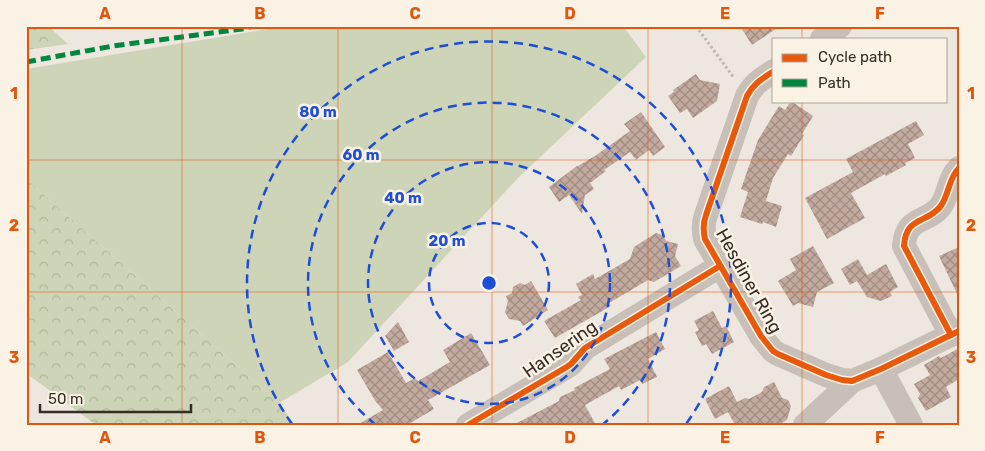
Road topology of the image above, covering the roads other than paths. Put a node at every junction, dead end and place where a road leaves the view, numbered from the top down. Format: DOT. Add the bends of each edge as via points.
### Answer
graph roads {
  1 [pos="840,26"];
  2 [pos="823,38"];
  3 [pos="772,72"];
  4 [pos="959,168"];
  5 [pos="720,266"];
  6 [pos="955,333"];
  7 [pos="881,369"];
  8 [pos="852,381"];
  9 [pos="468,425"];
  10 [pos="805,425"];
  11 [pos="911,425"];
  1 -- 2 [label="street"];
  3 -- 5 [label="street, Hesdiner Ring" via="755,84 747,96 704,222 705,238"];
  4 -- 6 [label="street" via="953,174 940,206 911,226 904,246"];
  5 -- 8 [label="street, Hesdiner Ring" via="773,351 826,375"];
  5 -- 9 [label="street, Hansering" via="585,348 565,368"];
  6 -- 7 [label="street"];
  7 -- 8 [label="street"];
  7 -- 11 [label="street"];
  8 -- 10 [label="street"];
}
